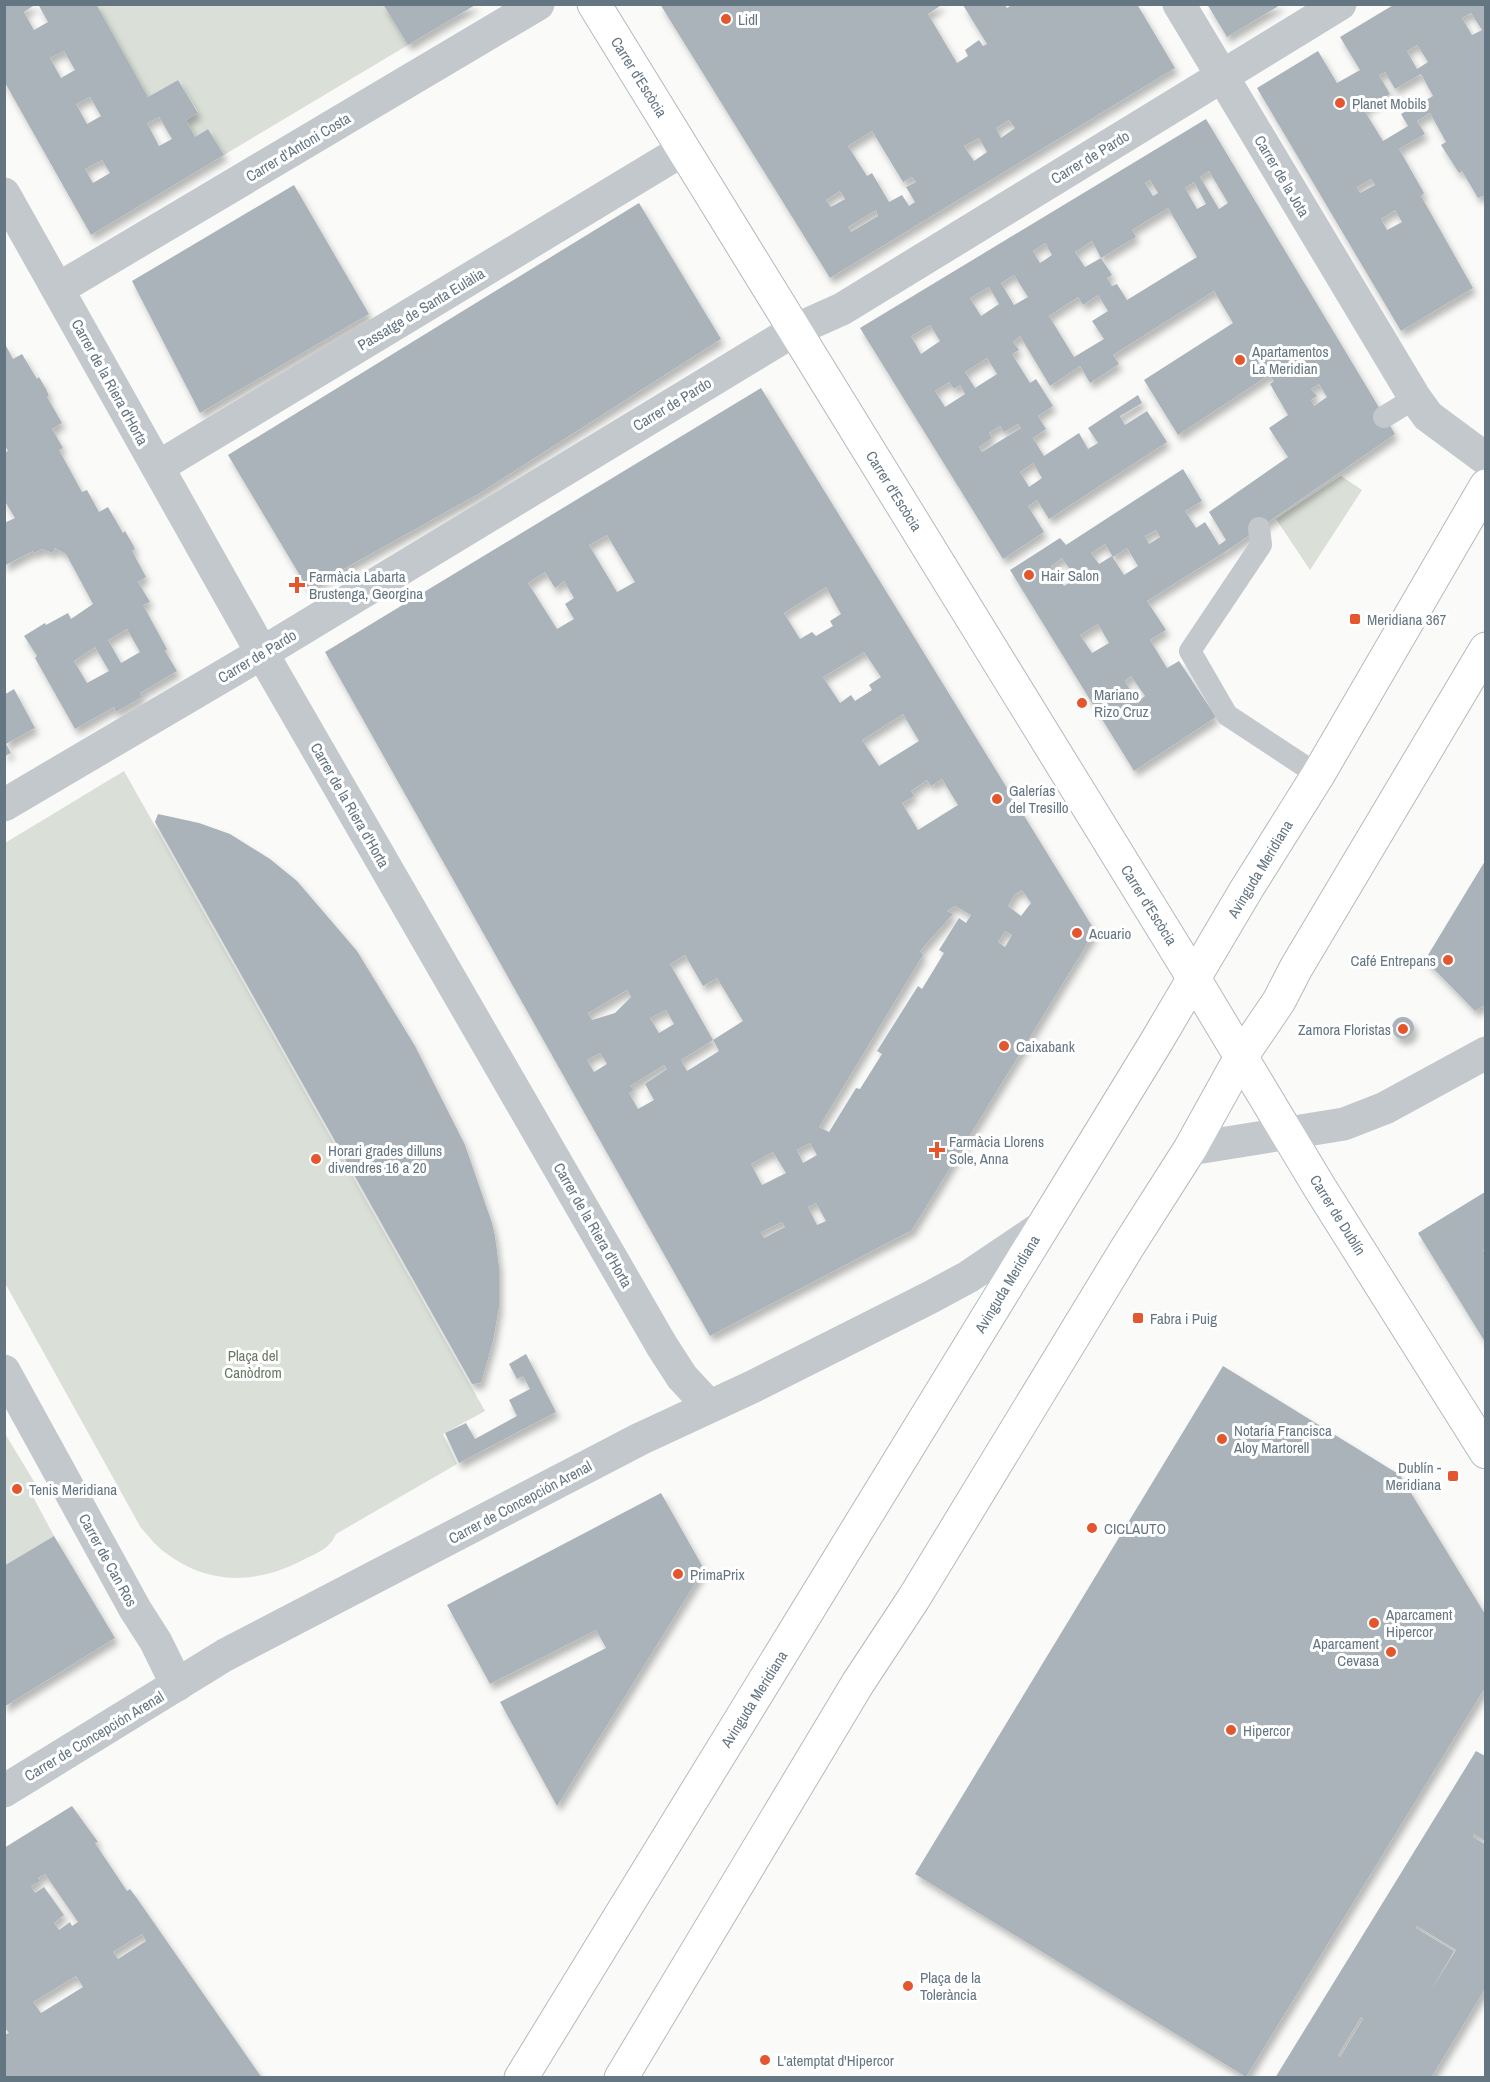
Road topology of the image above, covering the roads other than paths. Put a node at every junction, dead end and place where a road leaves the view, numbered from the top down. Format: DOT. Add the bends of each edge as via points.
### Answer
graph roads {
  1 [pos="538,4"];
  2 [pos="594,4"];
  3 [pos="1179,4"];
  4 [pos="1340,4"];
  5 [pos="1222,76"];
  6 [pos="684,150"];
  7 [pos="4,194"];
  8 [pos="58,289"];
  9 [pos="795,330"];
  10 [pos="1422,407"];
  11 [pos="1384,417"];
  12 [pos="1485,459"];
  13 [pos="158,467"];
  14 [pos="1485,486"];
  15 [pos="1259,528"];
  16 [pos="1485,649"];
  17 [pos="262,654"];
  18 [pos="1318,775"];
  19 [pos="4,805"];
  20 [pos="1193,977"];
  21 [pos="1485,1053"];
  22 [pos="1241,1057"];
  23 [pos="1289,1134"];
  24 [pos="1190,1149"];
  25 [pos="1042,1227"];
  26 [pos="4,1371"];
  27 [pos="709,1406"];
  28 [pos="1485,1452"];
  29 [pos="177,1685"];
  30 [pos="4,1791"];
  31 [pos="521,2078"];
  32 [pos="621,2078"];
  1 -- 8 [label="street, Carrer d'Antoni Costa"];
  2 -- 6 [label="main road, Carrer d'Escòcia"];
  3 -- 5 [label="street, Carrer de la Jota"];
  4 -- 5 [label="street, Carrer de Pardo"];
  5 -- 9 [label="street, Carrer de Pardo" via="842,309"];
  5 -- 10 [label="street, Carrer de la Jota"];
  6 -- 9 [label="main road, Carrer d'Escòcia"];
  6 -- 13 [label="street, Passatge de Santa Eulàlia"];
  7 -- 8 [label="street, Carrer de la Riera d'Horta"];
  8 -- 13 [label="street, Carrer de la Riera d'Horta"];
  9 -- 17 [label="street, Carrer de Pardo"];
  9 -- 20 [label="main road, Carrer d'Escòcia"];
  10 -- 11 [label="lane"];
  10 -- 12 [label="street"];
  13 -- 17 [label="street, Carrer de la Riera d'Horta"];
  14 -- 18 [label="main road, Avinguda Meridiana"];
  15 -- 18 [label="lane" via="1261,545 1190,651 1227,715"];
  16 -- 22 [label="main road" via="1279,1001"];
  17 -- 19 [label="street, Carrer de Pardo"];
  17 -- 27 [label="street, Carrer de la Riera d'Horta" via="663,1346 682,1377"];
  18 -- 20 [label="main road, Avinguda Meridiana"];
  20 -- 22 [label="main road, Carrer de Dublín"];
  20 -- 25 [label="main road, Avinguda Meridiana"];
  21 -- 23 [label="street" via="1385,1108 1344,1124"];
  22 -- 23 [label="main road, Carrer de Dublín"];
  22 -- 24 [label="main road"];
  23 -- 24 [label="street"];
  23 -- 28 [label="main road, Carrer de Dublín"];
  24 -- 32 [label="main road" via="858,1683"];
  25 -- 27 [label="street, Carrer de Concepción Arenal" via="968,1277"];
  25 -- 31 [label="main road, Avinguda Meridiana"];
  26 -- 29 [label="street, Carrer de Can Ros"];
  27 -- 29 [label="street, Carrer de Concepción Arenal" via="225,1655"];
  29 -- 30 [label="street, Carrer de Concepción Arenal"];
}
